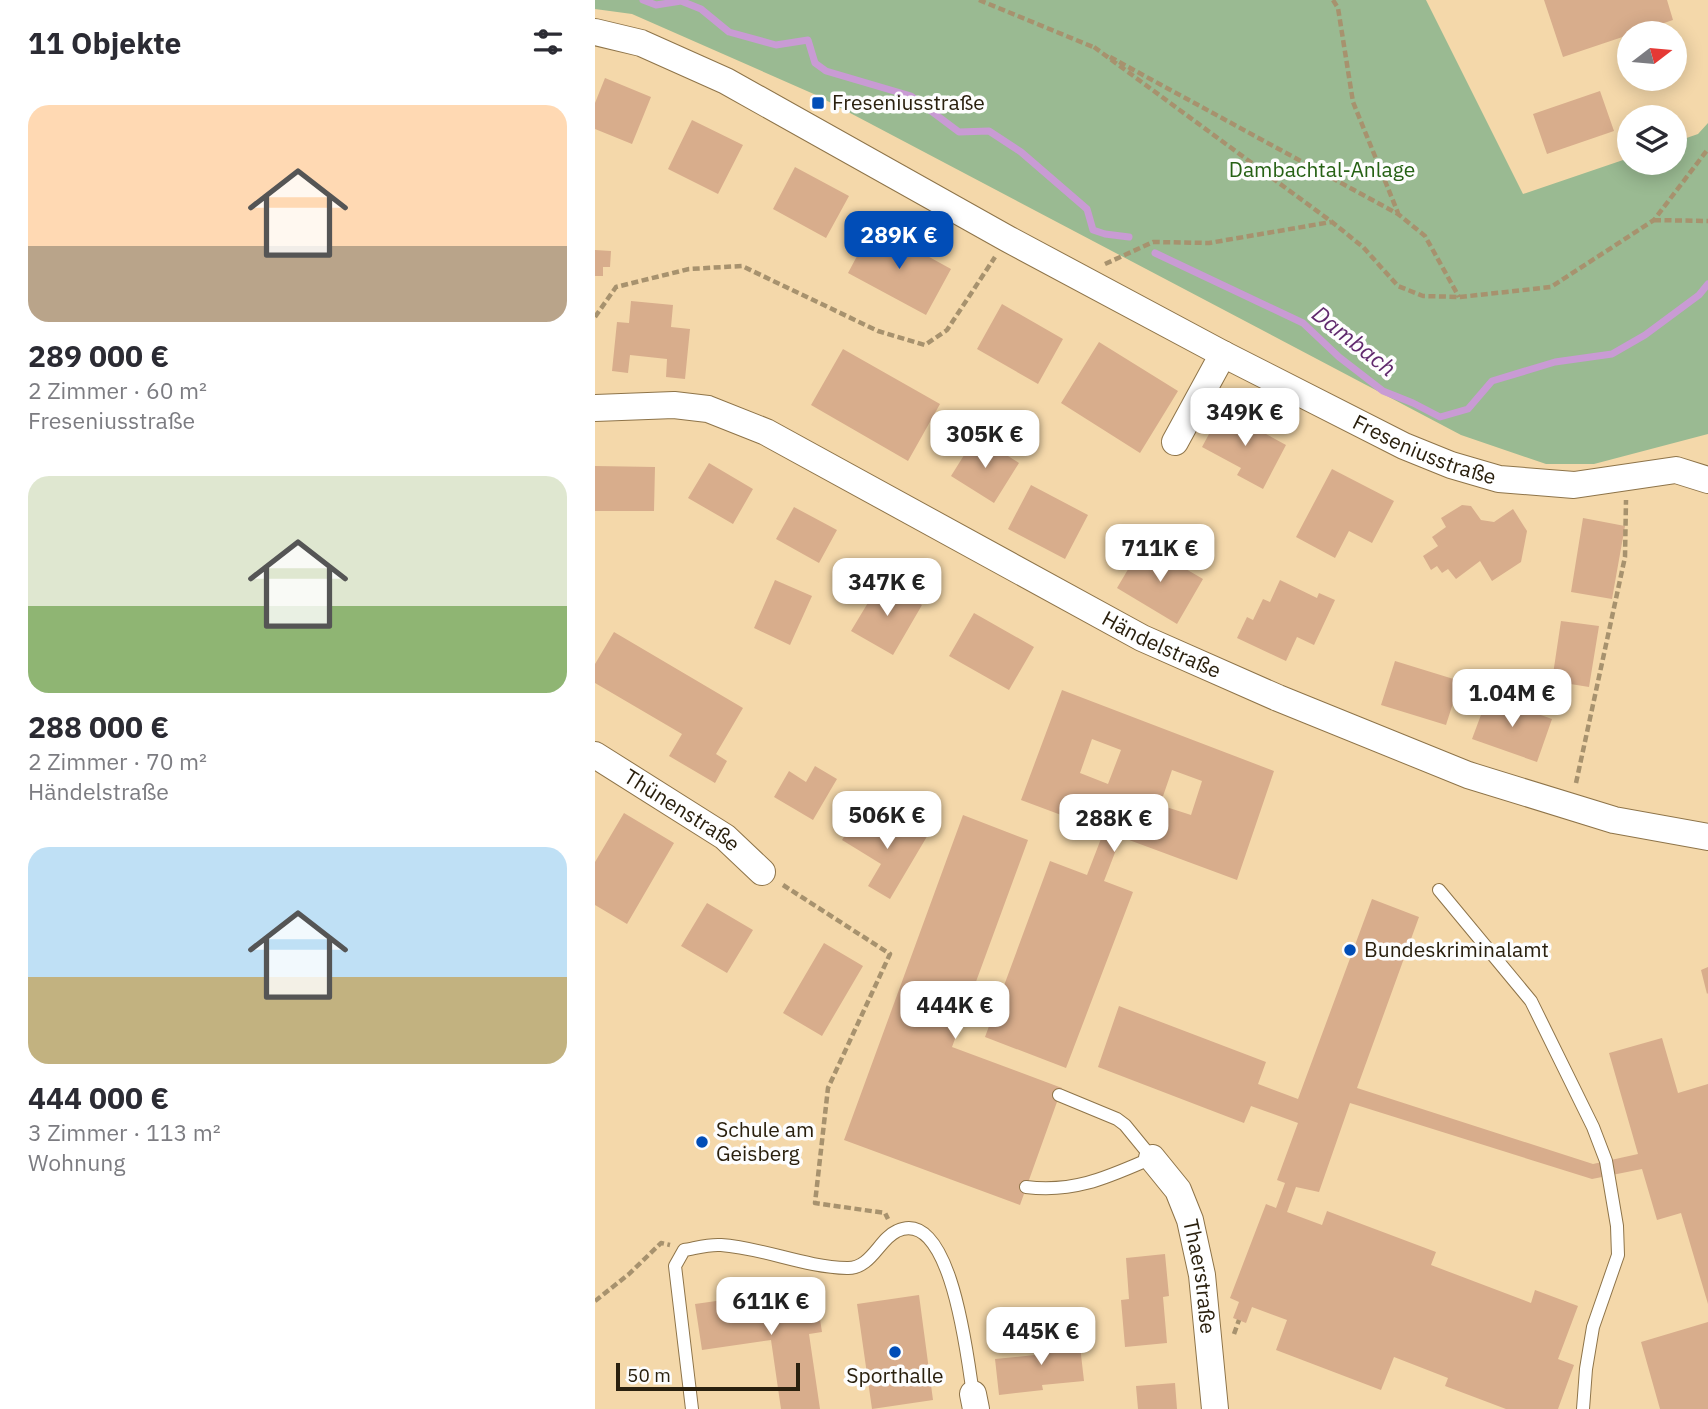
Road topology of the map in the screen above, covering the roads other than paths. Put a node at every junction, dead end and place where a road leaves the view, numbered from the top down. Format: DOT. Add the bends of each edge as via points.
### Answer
graph roads {
  1 [pos="595,32"];
  2 [pos="1223,354"];
  3 [pos="595,408"];
  4 [pos="1175,442"];
  5 [pos="1708,460"];
  6 [pos="1675,470"];
  7 [pos="1708,480"];
  8 [pos="595,755"];
  9 [pos="1708,837"];
  10 [pos="762,872"];
  11 [pos="1439,890"];
  12 [pos="1059,1095"];
  13 [pos="1152,1158"];
  14 [pos="1026,1187"];
  15 [pos="975,1401"];
  16 [pos="692,1409"];
  17 [pos="1215,1409"];
  18 [pos="1583,1409"];
  1 -- 2 [label="street, Freseniusstraße" via="641,43 726,81"];
  2 -- 4 [label="street"];
  2 -- 6 [label="street, Freseniusstraße" via="1404,446 1499,479 1574,485"];
  3 -- 9 [label="street, Händelstraße" via="674,405 708,409 766,432 1142,638 1278,698 1455,770 1570,808"];
  5 -- 6 [label="street, Freseniusstraße"];
  6 -- 7 [label="street, Freseniusstraße"];
  8 -- 10 [label="street, Thünenstraße" via="725,837"];
  11 -- 18 [label="lane" via="1531,1001 1606,1161 1618,1255 1593,1327"];
  12 -- 13 [label="lane" via="1117,1119"];
  13 -- 14 [label="lane" via="1092,1184 1049,1190"];
  13 -- 17 [label="street, Thaerstraße" via="1178,1190 1191,1220 1202,1275"];
  15 -- 16 [label="lane" via="952,1280 937,1250 922,1233 909,1228 896,1231 866,1261 851,1268 718,1244 684,1250 675,1266"];
}
